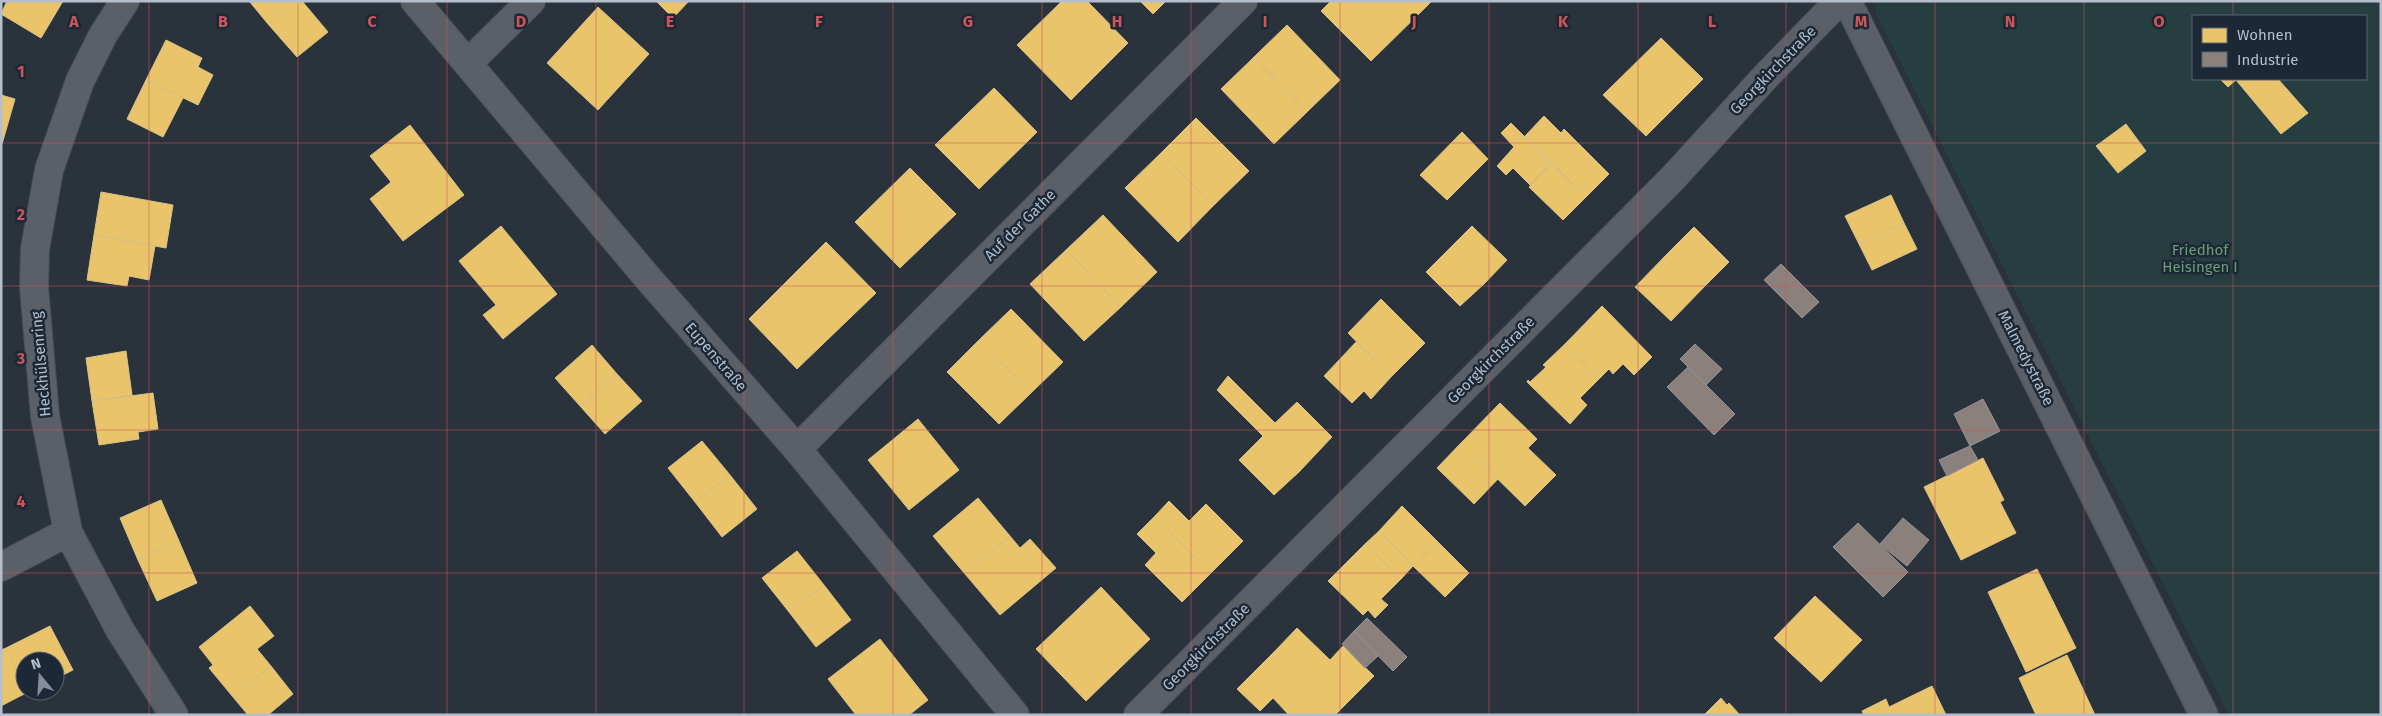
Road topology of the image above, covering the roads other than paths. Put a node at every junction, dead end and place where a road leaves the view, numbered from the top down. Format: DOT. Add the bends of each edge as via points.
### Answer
graph roads {
  1 [pos="125,1"];
  2 [pos="415,1"];
  3 [pos="530,1"];
  4 [pos="1243,1"];
  5 [pos="1839,1"];
  6 [pos="1847,1"];
  7 [pos="468,63"];
  8 [pos="797,449"];
  9 [pos="68,532"];
  10 [pos="1,567"];
  11 [pos="174,715"];
  12 [pos="1015,715"];
  13 [pos="1138,715"];
  14 [pos="2204,715"];
  1 -- 9 [label="street, Heckhülsenring" via="80,80 48,170 35,249 34,287 45,416"];
  2 -- 7 [label="street, Eupenstraße"];
  3 -- 7 [label="street"];
  4 -- 8 [label="street, Auf der Gathe"];
  5 -- 13 [label="street, Georgkirchstraße" via="1672,179"];
  6 -- 14 [label="street, Malmedystraße"];
  7 -- 8 [label="street, Eupenstraße" via="647,277"];
  8 -- 12 [label="street, Eupenstraße"];
  9 -- 10 [label="street"];
  9 -- 11 [label="street, Heckhülsenring" via="120,630"];
}
